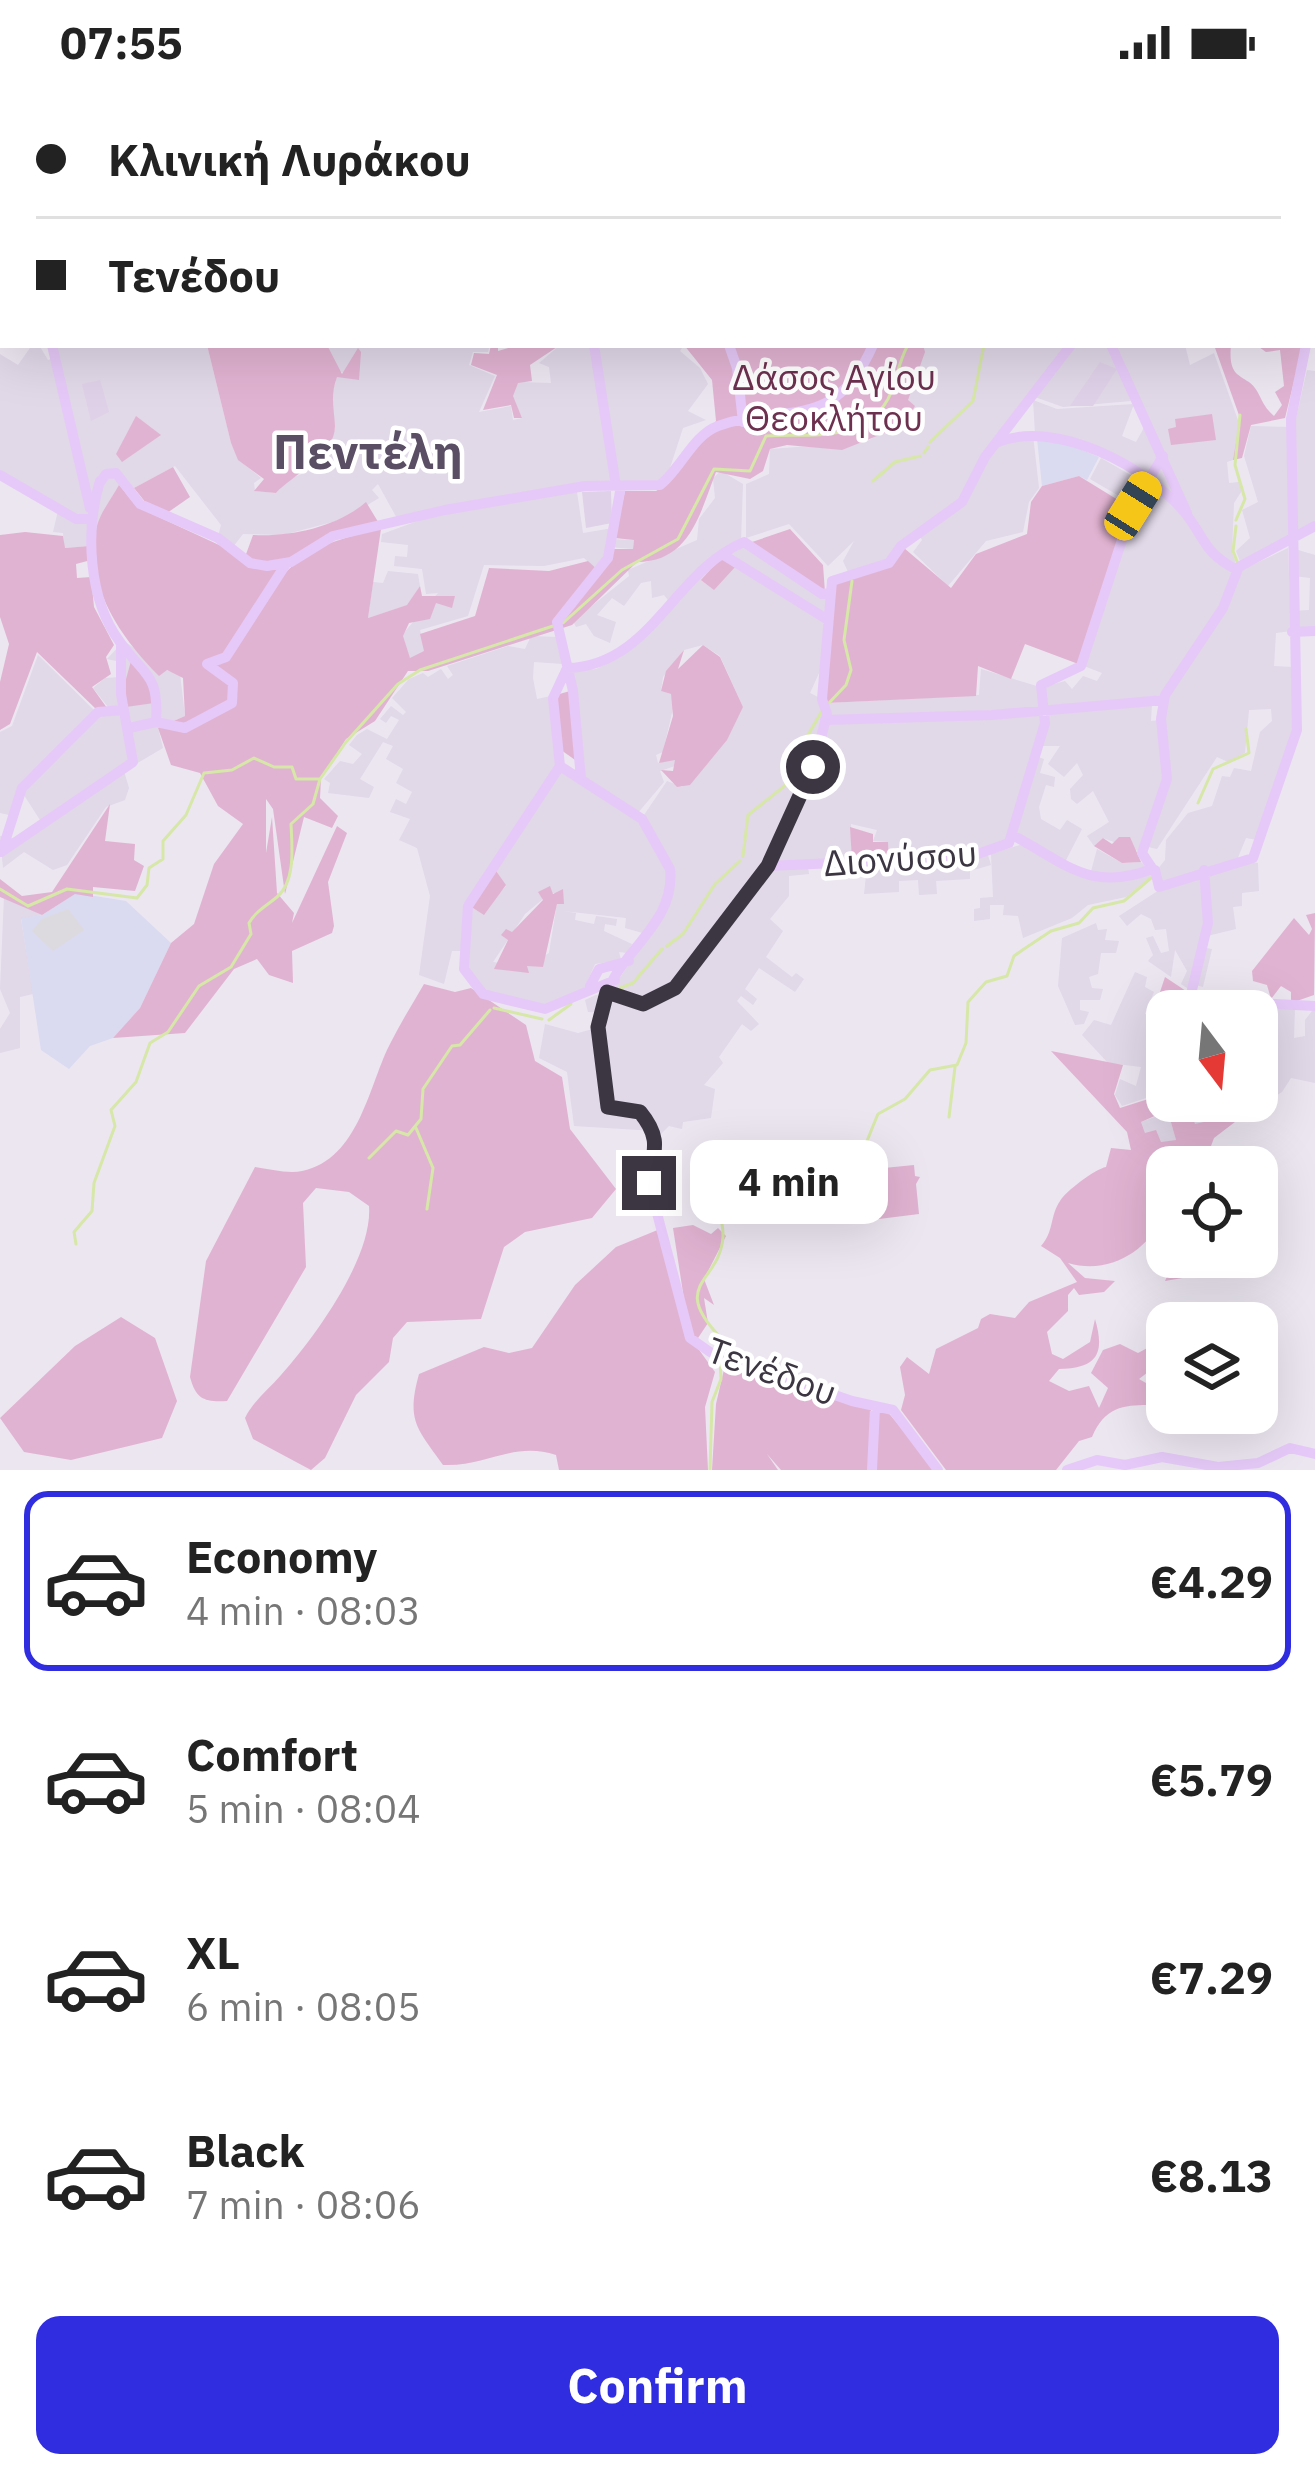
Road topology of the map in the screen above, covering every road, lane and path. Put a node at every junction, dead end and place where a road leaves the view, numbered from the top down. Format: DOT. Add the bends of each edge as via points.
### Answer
graph roads {
  1 [pos="53,348"];
  2 [pos="595,348"];
  3 [pos="730,348"];
  4 [pos="871,348"];
  5 [pos="1069,348"];
  6 [pos="1112,348"];
  7 [pos="1305,348"];
  8 [pos="742,422"];
  9 [pos="1008,435"];
  10 [pos="1163,456"];
  11 [pos="0,475"];
  12 [pos="1148,481"];
  13 [pos="618,486"];
  14 [pos="1180,503"];
  15 [pos="90,513"];
  16 [pos="1315,526"];
  17 [pos="1290,545"];
  18 [pos="722,554"];
  19 [pos="286,564"];
  20 [pos="1238,569"];
  21 [pos="829,593"];
  22 [pos="828,620"];
  23 [pos="1315,631"];
  24 [pos="1292,632"];
  25 [pos="129,663"];
  26 [pos="567,668"];
  27 [pos="1165,698"];
  28 [pos="124,710"];
  29 [pos="1045,710"];
  30 [pos="825,711"];
  31 [pos="156,722"];
  32 [pos="129,728"];
  33 [pos="560,766"];
  34 [pos="579,775"];
  35 [pos="1019,839"];
  36 [pos="4,847"];
  37 [pos="768,866"];
  38 [pos="1153,869"];
  39 [pos="1204,869"];
  40 [pos="629,961"];
  41 [pos="603,987"];
  42 [pos="1315,1006"];
  43 [pos="875,1408"];
  44 [pos="1315,1454"];
  45 [pos="872,1470"];
  46 [pos="938,1470"];
  47 [pos="1067,1470"];
  1 -- 15 [label="street"];
  2 -- 13 [label="street"];
  3 -- 8 [label="street"];
  4 -- 8 [label="street" via="816,410"];
  5 -- 9 [label="street"];
  6 -- 10 [label="street"];
  7 -- 17 [label="street" via="1291,414"];
  8 -- 13 [label="street" via="709,431 662,484"];
  9 -- 12 [label="street" via="1067,440"];
  9 -- 21 [label="street" via="980,465 972,491 928,531 885,562 836,578"];
  10 -- 12 [label="street"];
  10 -- 14 [label="street"];
  11 -- 15 [label="street" via="79,520"];
  12 -- 14 [label="street"];
  12 -- 29 [label="street, Διονύσου" via="1082,666 1041,685"];
  13 -- 19 [label="street" via="354,531"];
  13 -- 26 [label="street" via="608,558 558,626"];
  14 -- 20 [label="street" via="1206,550"];
  15 -- 19 [label="street" via="99,484 115,473 140,504 218,538 250,563"];
  15 -- 25 [label="street" via="100,603"];
  16 -- 17 [label="street"];
  17 -- 20 [label="street"];
  17 -- 24 [label="street"];
  18 -- 21 [label="street" via="744,542"];
  18 -- 22 [label="street"];
  18 -- 26 [label="street" via="622,653 594,667"];
  19 -- 31 [label="street" via="226,657 207,664 233,683 232,703 185,728"];
  20 -- 27 [label="street" via="1223,608"];
  21 -- 22 [label="street"];
  22 -- 30 [label="street"];
  23 -- 24 [label="street"];
  24 -- 39 [label="street" via="1297,730 1253,858"];
  25 -- 28 [label="street"];
  25 -- 31 [label="street" via="155,681"];
  26 -- 33 [label="street" via="554,693"];
  26 -- 34 [label="street"];
  27 -- 29 [label="street"];
  27 -- 38 [label="street" via="1167,779 1142,853"];
  28 -- 32 [label="street"];
  28 -- 36 [label="street" via="98,712 22,788"];
  29 -- 30 [label="street"];
  29 -- 35 [label="street, Διονύσου"];
  30 -- 37 [label="street" via="813,767"];
  31 -- 32 [label="street"];
  32 -- 36 [label="street" via="133,761"];
  33 -- 34 [label="street"];
  33 -- 41 [label="street" via="468,905 464,965 483,994 545,1009"];
  34 -- 40 [label="street" via="642,819 670,869 662,912"];
  35 -- 37 [label="street, Διονύσου" via="960,858"];
  35 -- 38 [label="street" via="1086,875"];
  37 -- 41 [label="street" via="671,992 643,1004"];
  38 -- 39 [label="street" via="1159,887"];
  39 -- 42 [label="street" via="1208,923 1191,994"];
  40 -- 41 [label="street"];
  40 -- 41 [label="street" via="602,968"];
  41 -- 43 [label="street, Τενέδου" via="598,1027 608,1108 642,1113 656,1138 649,1183 693,1343"];
  43 -- 45 [label="street"];
  43 -- 46 [label="street" via="900,1414"];
  44 -- 47 [label="street" via="1291,1448 1258,1463 1218,1467 1162,1457 1125,1465 1097,1460"];
}
